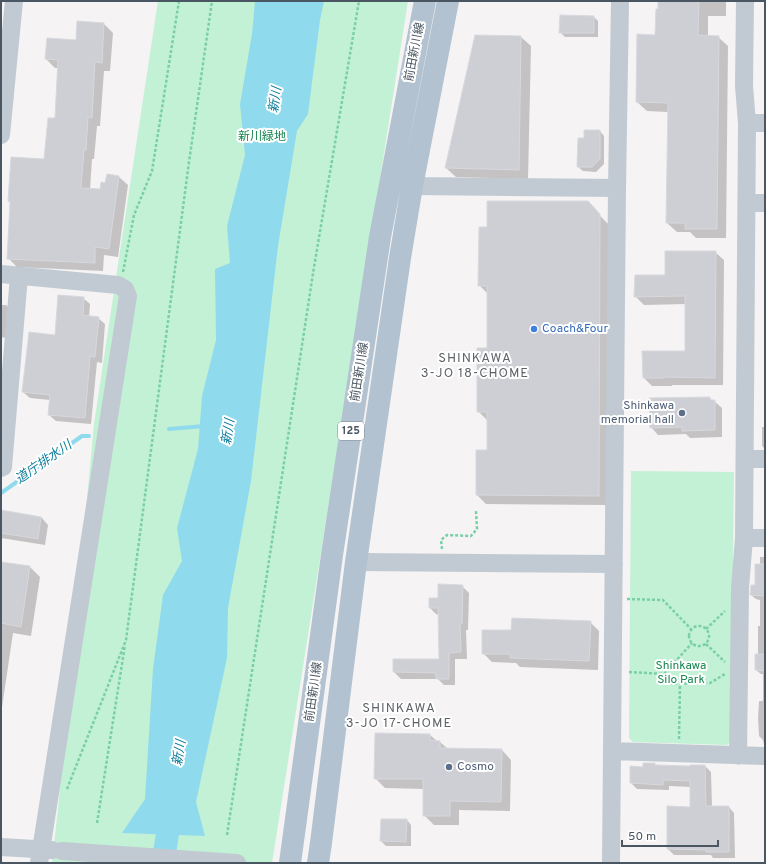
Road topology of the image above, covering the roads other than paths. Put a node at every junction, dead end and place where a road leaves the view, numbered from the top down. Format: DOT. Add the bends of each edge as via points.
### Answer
graph roads {
  1 [pos="14,1"];
  2 [pos="425,1"];
  3 [pos="448,1"];
  4 [pos="620,1"];
  5 [pos="745,1"];
  6 [pos="747,123"];
  7 [pos="765,123"];
  8 [pos="1,135"];
  9 [pos="390,185"];
  10 [pos="412,186"];
  11 [pos="618,188"];
  12 [pos="747,203"];
  13 [pos="765,203"];
  14 [pos="1,274"];
  15 [pos="19,276"];
  16 [pos="745,459"];
  17 [pos="765,459"];
  18 [pos="1,468"];
  19 [pos="744,538"];
  20 [pos="765,538"];
  21 [pos="356,562"];
  22 [pos="614,564"];
  23 [pos="612,751"];
  24 [pos="738,756"];
  25 [pos="765,756"];
  26 [pos="1,847"];
  27 [pos="40,856"];
  28 [pos="237,863"];
  29 [pos="290,863"];
  30 [pos="318,863"];
  31 [pos="611,863"];
  1 -- 8 [label="street"];
  2 -- 9 [label="main road, 前田新川線 / 125"];
  3 -- 10 [label="main road, 前田新川線 / 125"];
  4 -- 11 [label="street"];
  5 -- 6 [label="street" via="744,86"];
  6 -- 7 [label="street"];
  6 -- 12 [label="street"];
  9 -- 10 [label="street"];
  9 -- 29 [label="main road, 前田新川線 / 125" via="332,555"];
  10 -- 11 [label="street"];
  10 -- 21 [label="main road, 前田新川線 / 125"];
  11 -- 22 [label="street"];
  12 -- 13 [label="street"];
  12 -- 16 [label="street"];
  14 -- 15 [label="street"];
  15 -- 18 [label="street"];
  15 -- 27 [label="street" via="118,285 125,289 128,296"];
  16 -- 17 [label="street"];
  16 -- 19 [label="street"];
  19 -- 20 [label="street"];
  19 -- 24 [label="street" via="740,588"];
  21 -- 22 [label="street"];
  21 -- 30 [label="main road, 前田新川線 / 125"];
  22 -- 23 [label="street"];
  23 -- 24 [label="street"];
  23 -- 31 [label="street"];
  24 -- 25 [label="street"];
  26 -- 27 [label="street"];
  27 -- 28 [label="street, bridge" via="62,851"];
}
